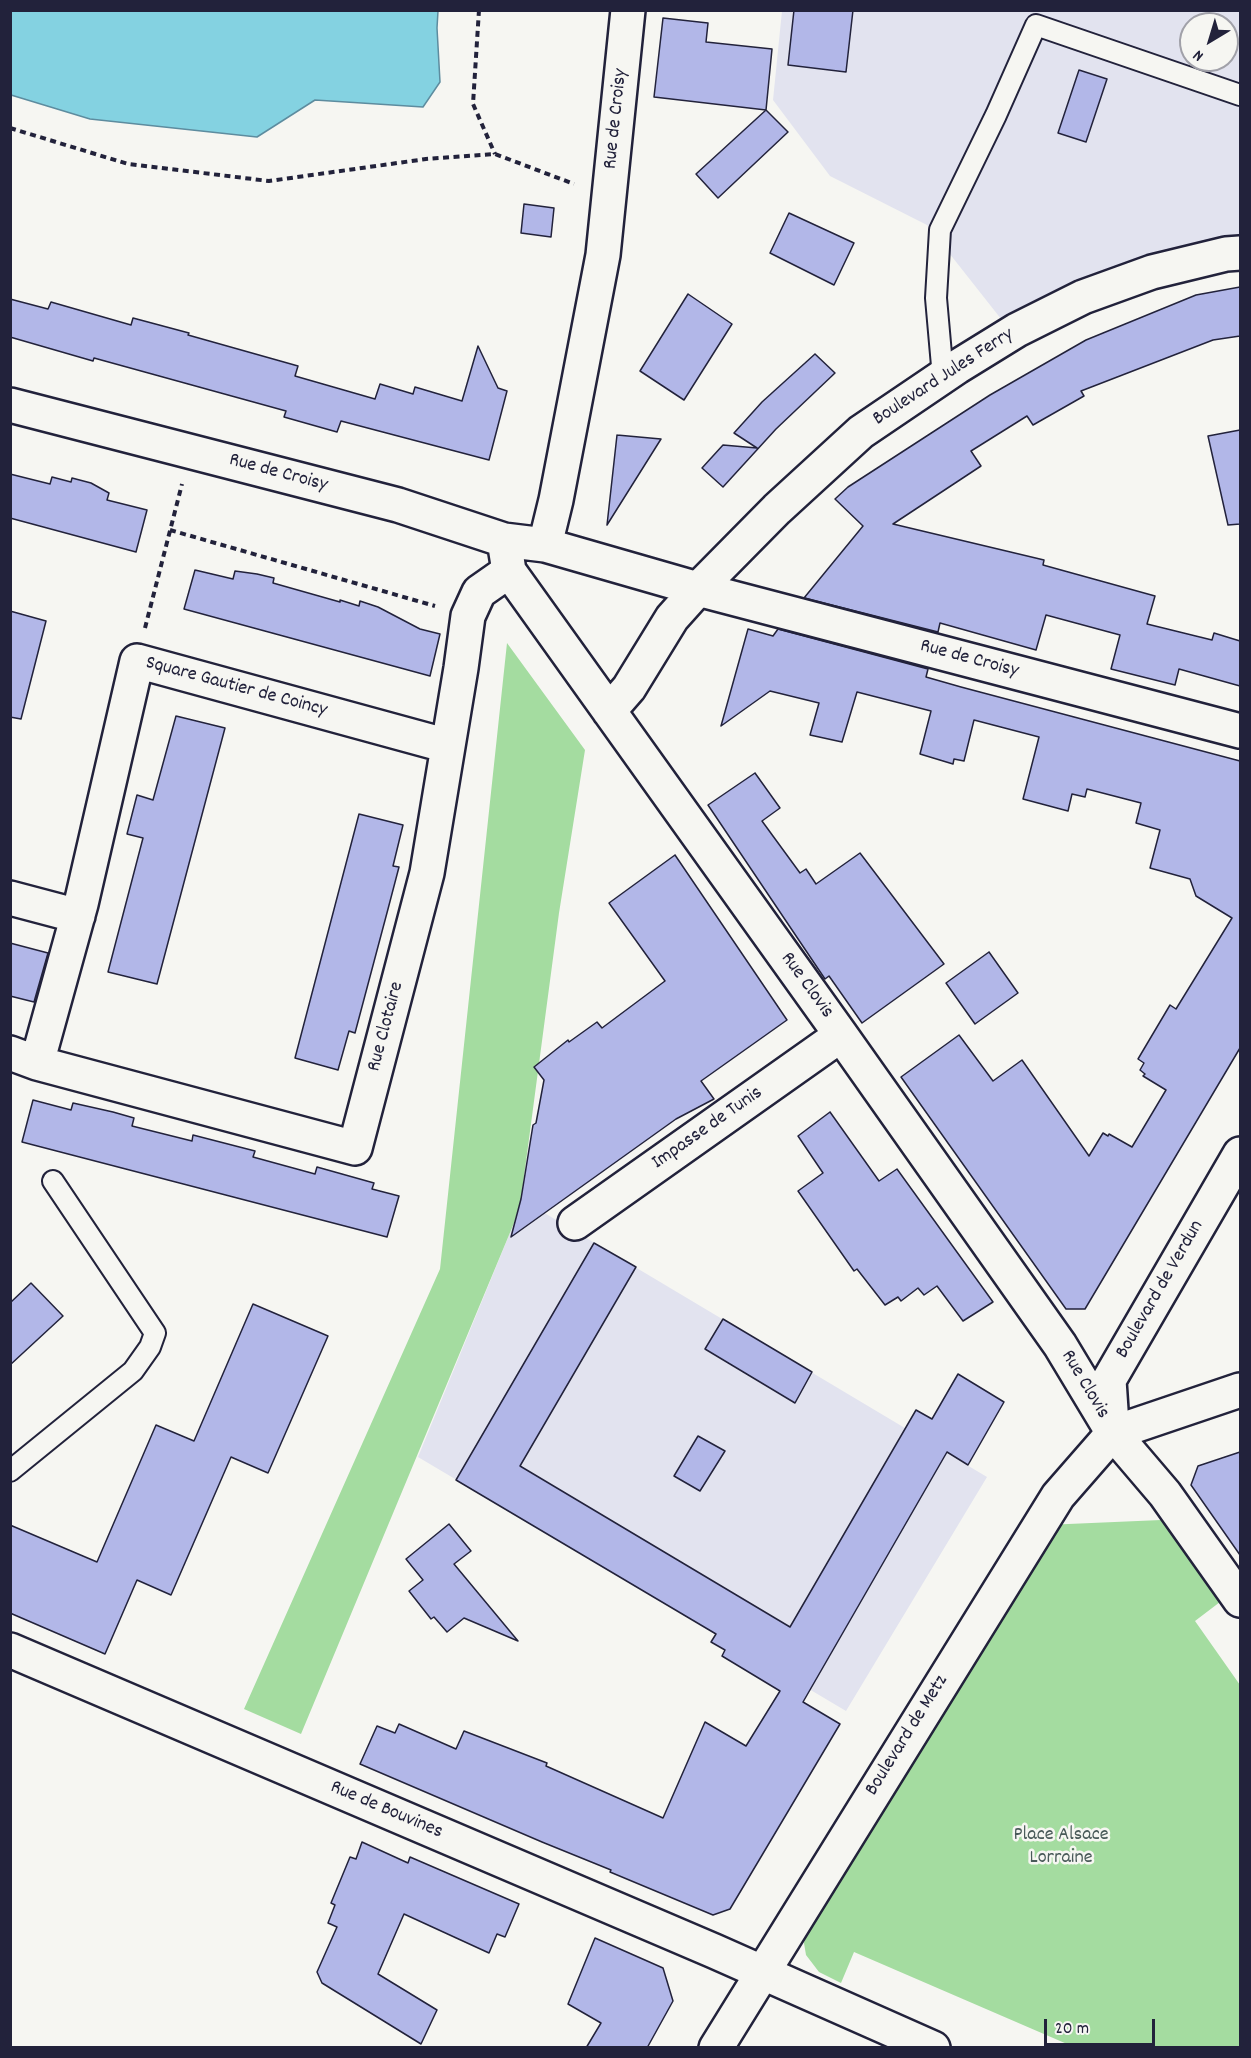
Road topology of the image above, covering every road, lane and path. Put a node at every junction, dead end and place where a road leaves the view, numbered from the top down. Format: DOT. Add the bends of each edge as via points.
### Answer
graph roads {
  1 [pos="478,10"];
  2 [pos="628,10"];
  3 [pos="1037,18"];
  4 [pos="1240,95"];
  5 [pos="10,128"];
  6 [pos="495,154"];
  7 [pos="609,197"];
  8 [pos="1240,253"];
  9 [pos="943,376"];
  10 [pos="10,405"];
  11 [pos="190,452"];
  12 [pos="170,530"];
  13 [pos="545,545"];
  14 [pos="506,556"];
  15 [pos="698,589"];
  16 [pos="468,616"];
  17 [pos="137,661"];
  18 [pos="609,711"];
  19 [pos="1240,731"];
  20 [pos="448,746"];
  21 [pos="10,898"];
  22 [pos="79,910"];
  23 [pos="841,1035"];
  24 [pos="23,1058"];
  25 [pos="1240,1154"];
  26 [pos="53,1181"];
  27 [pos="575,1223"];
  28 [pos="1240,1390"];
  29 [pos="1113,1433"];
  30 [pos="10,1471"];
  31 [pos="1240,1600"];
  32 [pos="10,1650"];
  33 [pos="761,1972"];
  34 [pos="915,2044"];
  35 [pos="716,2048"];
  1 -- 6 [label="path" via="473,104"];
  2 -- 7 [label="street, Rue de Croisy"];
  3 -- 4 [label="lane"];
  3 -- 9 [label="lane" via="996,115 940,230 936,298"];
  5 -- 6 [label="path" via="128,164 269,181 426,159"];
  6 -- 7 [label="path"];
  7 -- 13 [label="street, Rue de Croisy" via="603,255"];
  8 -- 9 [label="street, Boulevard Jules Ferry" via="1152,272 1083,297 1017,330"];
  9 -- 15 [label="street, Boulevard Jules Ferry" via="861,432"];
  10 -- 11 [label="street, Rue de Croisy"];
  11 -- 12 [label="path"];
  11 -- 14 [label="street, Rue de Croisy" via="398,506"];
  12 -- 16 [label="path"];
  12 -- 17 [label="path"];
  13 -- 14 [label="street, Rue de Croisy"];
  13 -- 15 [label="street, Rue de Croisy"];
  14 -- 16 [label="street, Rue Clotaire" via="479,592"];
  14 -- 18 [label="street, Rue Clovis"];
  15 -- 18 [label="street" via="672,618 629,688"];
  15 -- 19 [label="street, Rue de Croisy"];
  16 -- 20 [label="street, Rue Clotaire"];
  17 -- 20 [label="street, Square Gautier de Coincy"];
  17 -- 22 [label="street, Square Gautier de Coincy"];
  18 -- 23 [label="street, Rue Clovis"];
  20 -- 24 [label="street, Rue Clotaire" via="427,873 355,1148"];
  21 -- 22 [label="street"];
  22 -- 24 [label="street, Square Gautier de Coincy"];
  23 -- 27 [label="street, Impasse de Tunis"];
  23 -- 29 [label="street, Rue Clovis" via="1060,1345"];
  25 -- 29 [label="street, Boulevard de Verdun" via="1109,1380"];
  26 -- 30 [label="lane" via="155,1334 133,1371"];
  28 -- 29 [label="street"];
  29 -- 31 [label="street, Rue Clovis" via="1170,1501"];
  29 -- 33 [label="street, Boulevard de Metz" via="1058,1496"];
  32 -- 33 [label="street, Rue de Bouvines"];
  33 -- 34 [label="street, Rue de Bouvines"];
  33 -- 35 [label="street, Boulevard de Metz"];
}
